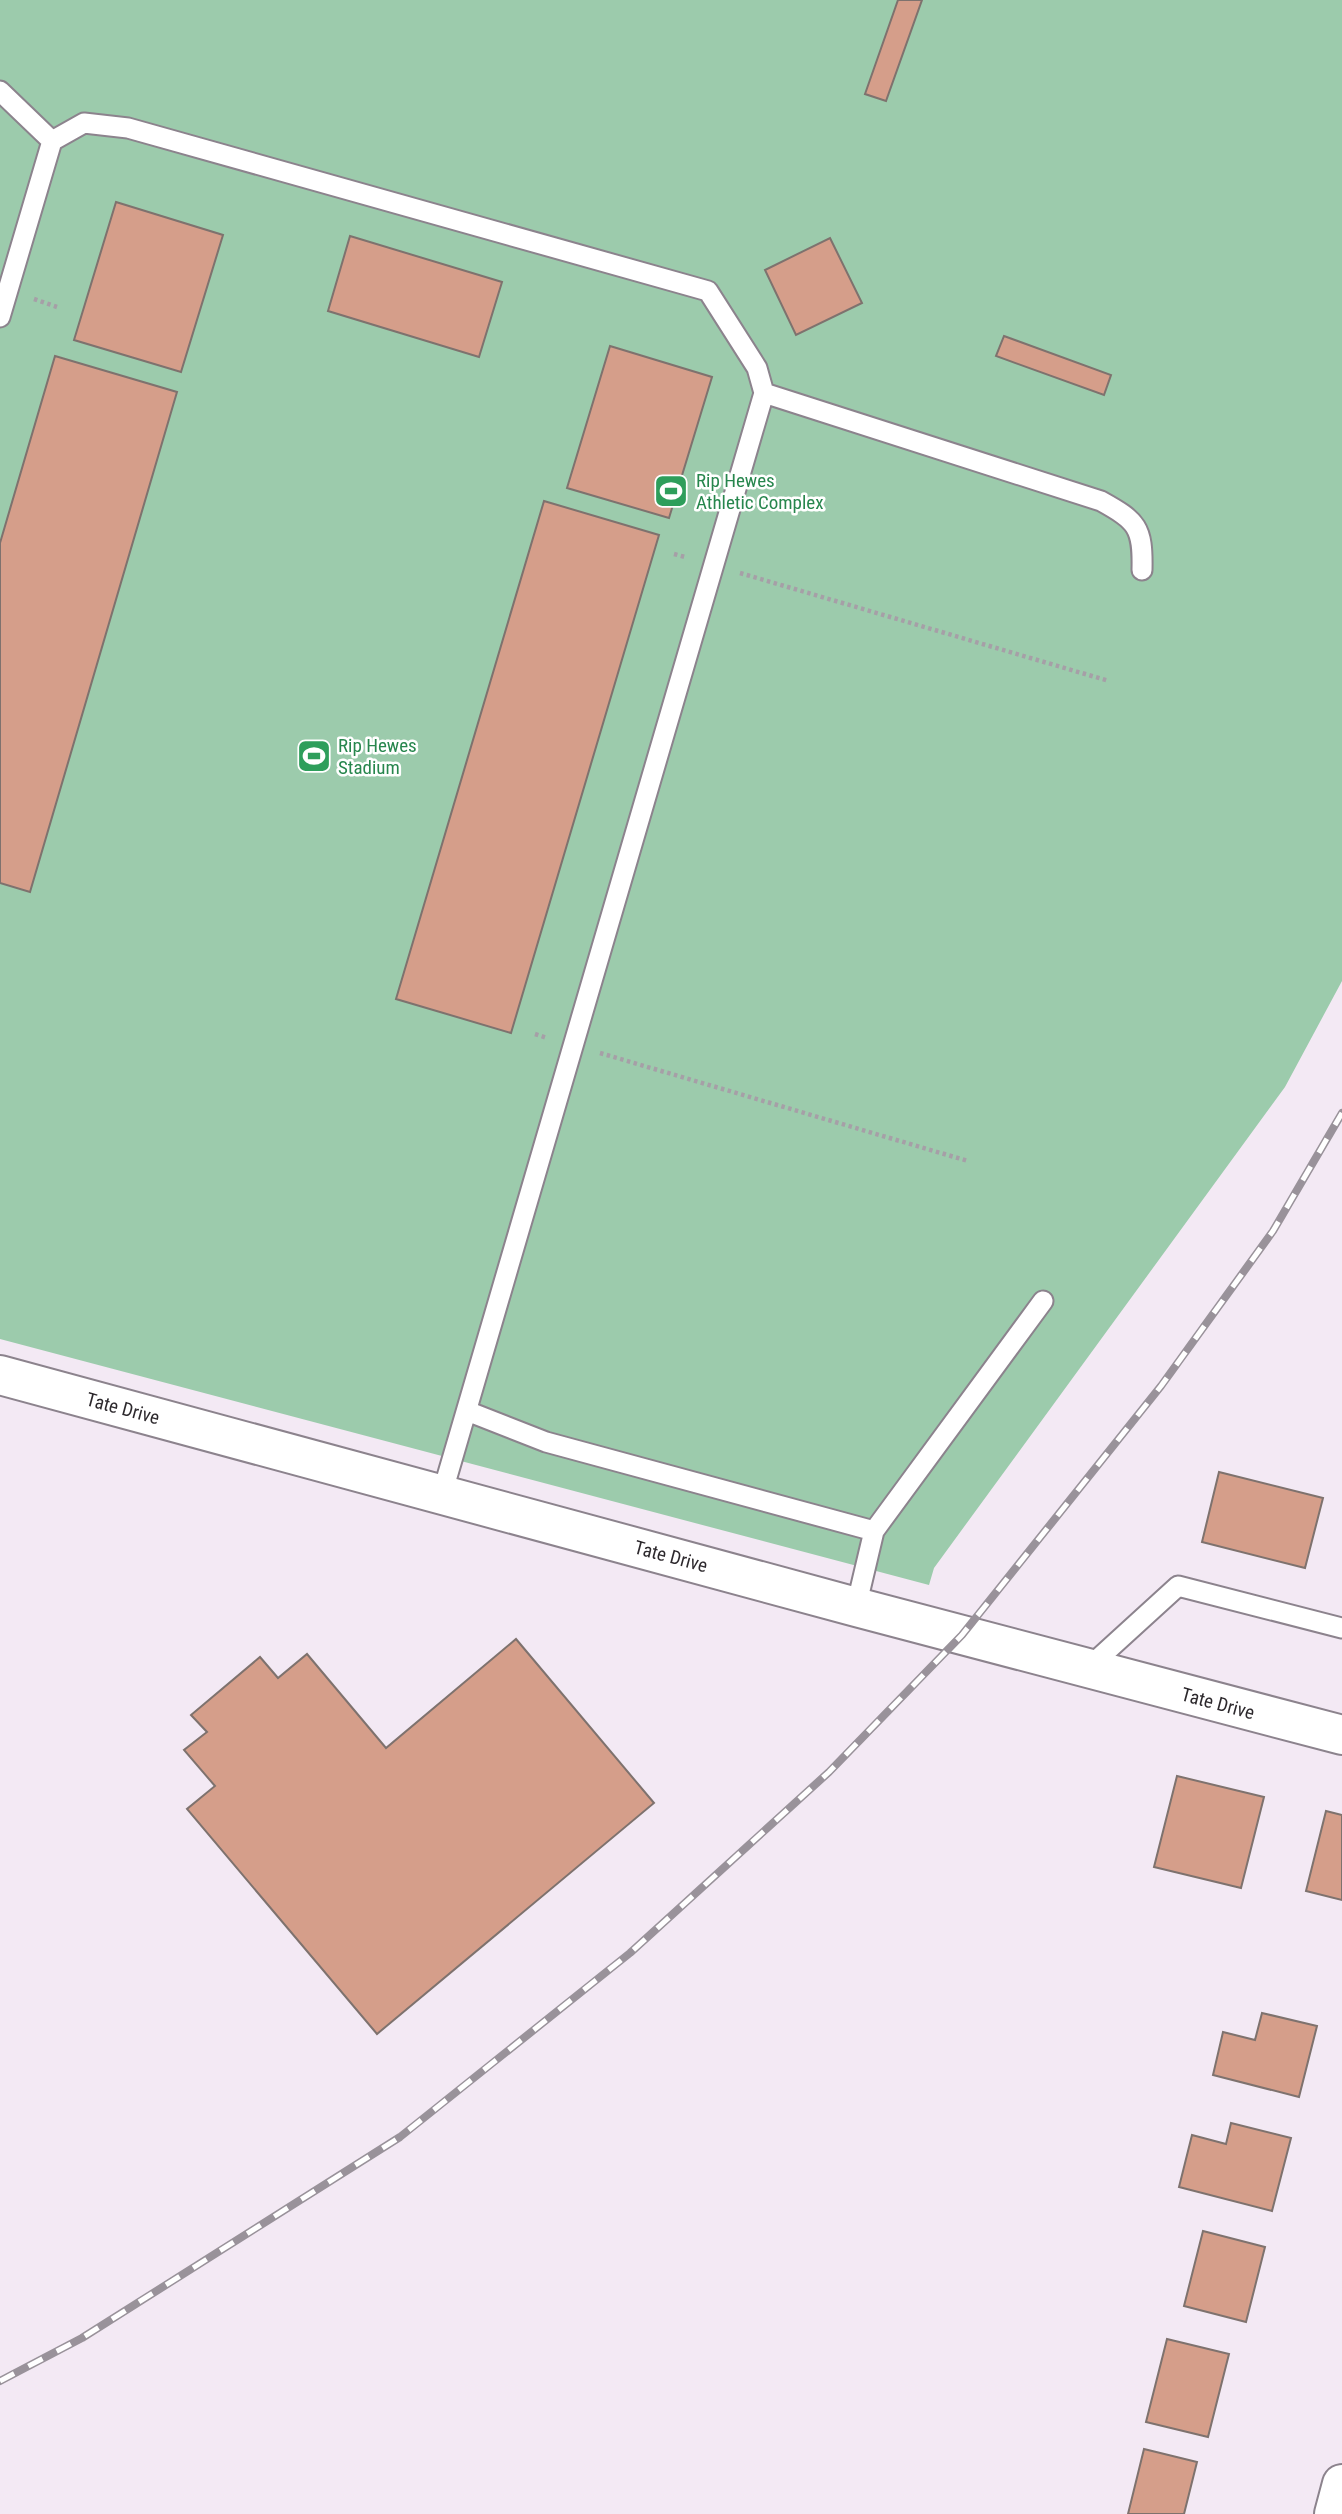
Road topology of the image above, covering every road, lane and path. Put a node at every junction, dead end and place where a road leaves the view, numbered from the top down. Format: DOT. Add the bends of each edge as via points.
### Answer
graph roads {
  1 [pos="0,91"];
  2 [pos="52,141"];
  3 [pos="0,317"];
  4 [pos="764,393"];
  5 [pos="674,554"];
  6 [pos="714,566"];
  7 [pos="1142,570"];
  8 [pos="1109,681"];
  9 [pos="535,1034"];
  10 [pos="574,1045"];
  11 [pos="968,1161"];
  12 [pos="1044,1301"];
  13 [pos="0,1375"];
  14 [pos="467,1411"];
  15 [pos="442,1494"];
  16 [pos="874,1531"];
  17 [pos="856,1607"];
  18 [pos="1342,1628"];
  19 [pos="1088,1668"];
  20 [pos="1342,1735"];
  21 [pos="1342,2484"];
  22 [pos="1334,2514"];
  1 -- 2 [label="lane"];
  2 -- 3 [label="lane"];
  2 -- 4 [label="lane" via="84,123 128,128 708,291 757,368"];
  4 -- 6 [label="lane"];
  4 -- 7 [label="lane" via="1101,500 1127,516 1140,533"];
  5 -- 6 [label="path"];
  6 -- 8 [label="path"];
  6 -- 10 [label="lane"];
  9 -- 10 [label="path"];
  10 -- 11 [label="path"];
  10 -- 14 [label="lane"];
  12 -- 16 [label="lane"];
  13 -- 15 [label="street, Tate Drive"];
  14 -- 15 [label="lane"];
  14 -- 16 [label="lane" via="546,1442"];
  15 -- 17 [label="street, Tate Drive"];
  16 -- 17 [label="lane"];
  17 -- 19 [label="street, Tate Drive"];
  18 -- 19 [label="lane" via="1178,1586"];
  19 -- 20 [label="street, Tate Drive"];
  21 -- 22 [label="street"];
}
